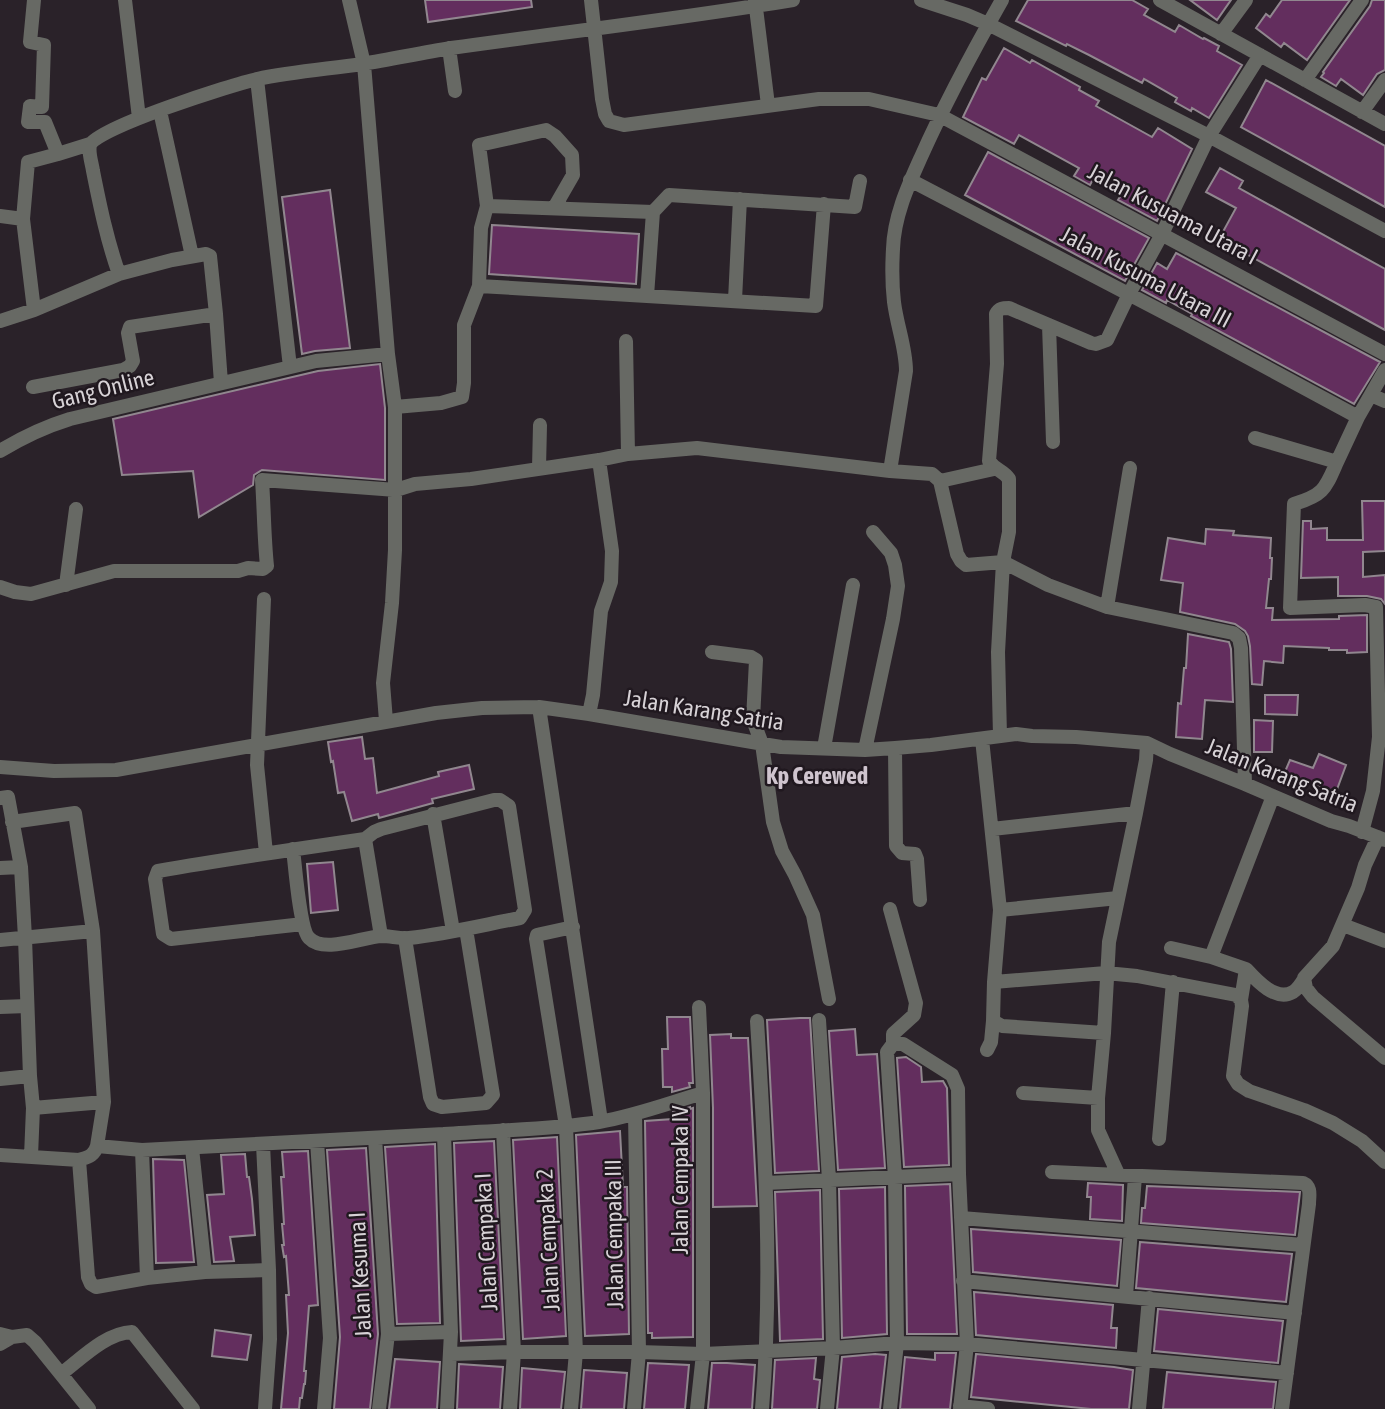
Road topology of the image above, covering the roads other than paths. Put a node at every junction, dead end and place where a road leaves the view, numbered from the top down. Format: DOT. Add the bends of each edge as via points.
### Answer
graph roads {
  1 [pos="33,0"];
  2 [pos="125,0"];
  3 [pos="349,0"];
  4 [pos="591,0"];
  5 [pos="793,0"];
  6 [pos="921,0"];
  7 [pos="1002,0"];
  8 [pos="1160,0"];
  9 [pos="1247,0"];
  10 [pos="1362,0"];
  11 [pos="755,3"];
  12 [pos="988,24"];
  13 [pos="594,30"];
  14 [pos="1221,34"];
  15 [pos="449,48"];
  16 [pos="1260,55"];
  17 [pos="364,64"];
  18 [pos="257,79"];
  19 [pos="1305,80"];
  20 [pos="1385,80"];
  21 [pos="455,91"];
  22 [pos="768,105"];
  23 [pos="160,111"];
  24 [pos="1362,112"];
  25 [pos="939,115"];
  26 [pos="139,118"];
  27 [pos="1385,124"];
  28 [pos="1209,136"];
  29 [pos="90,144"];
  30 [pos="58,154"];
  31 [pos="911,180"];
  32 [pos="860,181"];
  33 [pos="740,199"];
  34 [pos="824,204"];
  35 [pos="487,206"];
  36 [pos="554,208"];
  37 [pos="653,212"];
  38 [pos="0,216"];
  39 [pos="23,219"];
  40 [pos="1385,231"];
  41 [pos="1162,234"];
  42 [pos="192,256"];
  43 [pos="118,274"];
  44 [pos="480,286"];
  45 [pos="1129,294"];
  46 [pos="647,296"];
  47 [pos="735,300"];
  48 [pos="34,310"];
  49 [pos="216,314"];
  50 [pos="0,321"];
  51 [pos="1049,325"];
  52 [pos="626,341"];
  53 [pos="388,354"];
  54 [pos="1385,354"];
  55 [pos="290,367"];
  56 [pos="1385,370"];
  57 [pos="221,383"];
  58 [pos="33,387"];
  59 [pos="1378,398"];
  60 [pos="395,407"];
  61 [pos="1358,417"];
  62 [pos="540,425"];
  63 [pos="1255,438"];
  64 [pos="1053,442"];
  65 [pos="0,451"];
  66 [pos="628,454"];
  67 [pos="599,460"];
  68 [pos="1337,462"];
  69 [pos="539,468"];
  70 [pos="1130,468"];
  71 [pos="995,469"];
  72 [pos="890,471"];
  73 [pos="940,481"];
  74 [pos="396,490"];
  75 [pos="76,509"];
  76 [pos="873,532"];
  77 [pos="1003,562"];
  78 [pos="66,585"];
  79 [pos="853,585"];
  80 [pos="0,587"];
  81 [pos="264,599"];
  82 [pos="1107,607"];
  83 [pos="712,652"];
  84 [pos="539,707"];
  85 [pos="589,713"];
  86 [pos="386,721"];
  87 [pos="1000,736"];
  88 [pos="982,738"];
  89 [pos="1147,743"];
  90 [pos="762,744"];
  91 [pos="258,746"];
  92 [pos="824,748"];
  93 [pos="895,748"];
  94 [pos="865,750"];
  95 [pos="1,772"];
  96 [pos="1245,784"];
  97 [pos="1273,796"];
  98 [pos="0,798"];
  99 [pos="1136,813"];
  100 [pos="433,814"];
  101 [pos="12,822"];
  102 [pos="992,829"];
  103 [pos="1362,832"];
  104 [pos="1381,838"];
  105 [pos="365,839"];
  106 [pos="293,849"];
  107 [pos="266,853"];
  108 [pos="21,867"];
  109 [pos="0,869"];
  110 [pos="1118,898"];
  111 [pos="920,901"];
  112 [pos="890,909"];
  113 [pos="1000,910"];
  114 [pos="303,924"];
  115 [pos="1343,925"];
  116 [pos="573,927"];
  117 [pos="460,930"];
  118 [pos="93,932"];
  119 [pos="381,936"];
  120 [pos="405,938"];
  121 [pos="25,939"];
  122 [pos="0,940"];
  123 [pos="1385,941"];
  124 [pos="1171,948"];
  125 [pos="1211,957"];
  126 [pos="1247,969"];
  127 [pos="1106,973"];
  128 [pos="1304,979"];
  129 [pos="994,982"];
  130 [pos="1173,982"];
  131 [pos="829,999"];
  132 [pos="1241,1000"];
  133 [pos="27,1006"];
  134 [pos="0,1007"];
  135 [pos="699,1007"];
  136 [pos="819,1020"];
  137 [pos="757,1021"];
  138 [pos="993,1021"];
  139 [pos="1104,1033"];
  140 [pos="893,1044"];
  141 [pos="987,1050"];
  142 [pos="1385,1058"];
  143 [pos="30,1076"];
  144 [pos="0,1079"];
  145 [pos="703,1093"];
  146 [pos="1023,1094"];
  147 [pos="1098,1098"];
  148 [pos="104,1102"];
  149 [pos="33,1108"];
  150 [pos="635,1114"];
  151 [pos="601,1121"];
  152 [pos="566,1126"];
  153 [pos="503,1130"];
  154 [pos="444,1135"];
  155 [pos="375,1138"];
  156 [pos="1159,1139"];
  157 [pos="317,1141"];
  158 [pos="263,1144"];
  159 [pos="97,1146"];
  160 [pos="192,1148"];
  161 [pos="142,1150"];
  162 [pos="0,1155"];
  163 [pos="31,1156"];
  164 [pos="79,1160"];
  165 [pos="1385,1162"];
  166 [pos="1052,1172"];
  167 [pos="960,1174"];
  168 [pos="1118,1174"];
  169 [pos="1135,1176"];
  170 [pos="895,1178"];
  171 [pos="829,1181"];
  172 [pos="766,1183"];
  173 [pos="961,1218"];
  174 [pos="1131,1232"];
  175 [pos="1303,1245"];
  176 [pos="269,1269"];
  177 [pos="205,1272"];
  178 [pos="147,1278"];
  179 [pos="963,1280"];
  180 [pos="1126,1296"];
  181 [pos="1149,1298"];
  182 [pos="1295,1312"];
  183 [pos="451,1332"];
  184 [pos="388,1334"];
  185 [pos="4,1338"];
  186 [pos="897,1343"];
  187 [pos="967,1344"];
  188 [pos="833,1348"];
  189 [pos="767,1350"];
  190 [pos="514,1352"];
  191 [pos="576,1352"];
  192 [pos="639,1352"];
  193 [pos="451,1354"];
  194 [pos="703,1354"];
  195 [pos="1143,1359"];
  196 [pos="1287,1373"];
  197 [pos="61,1374"];
  198 [pos="960,1407"];
  199 [pos="89,1409"];
  200 [pos="193,1409"];
  201 [pos="265,1409"];
  202 [pos="324,1409"];
  203 [pos="379,1409"];
  204 [pos="447,1409"];
  205 [pos="510,1409"];
  206 [pos="571,1409"];
  207 [pos="634,1409"];
  208 [pos="697,1409"];
  209 [pos="762,1409"];
  210 [pos="827,1409"];
  211 [pos="890,1409"];
  212 [pos="988,1409"];
  213 [pos="1139,1409"];
  214 [pos="1282,1409"];
  1 -- 30 [label="street" via="30,42 44,45 42,107 30,106 28,122 45,122"];
  2 -- 26 [label="street"];
  3 -- 17 [label="street"];
  4 -- 13 [label="street"];
  5 -- 11 [label="street"];
  6 -- 12 [label="street"];
  7 -- 12 [label="street"];
  8 -- 14 [label="street"];
  9 -- 14 [label="street"];
  10 -- 19 [label="street"];
  11 -- 13 [label="street"];
  11 -- 22 [label="street"];
  12 -- 25 [label="street"];
  12 -- 28 [label="street"];
  13 -- 15 [label="street"];
  13 -- 22 [label="street, Jalan Kusuama Utara I" via="609,121 624,125"];
  14 -- 16 [label="street"];
  15 -- 17 [label="street"];
  15 -- 21 [label="street"];
  16 -- 19 [label="street"];
  16 -- 28 [label="street"];
  17 -- 18 [label="street"];
  17 -- 53 [label="street"];
  18 -- 23 [label="street"];
  18 -- 55 [label="street"];
  19 -- 24 [label="street"];
  20 -- 24 [label="street"];
  22 -- 25 [label="street, Jalan Kusuama Utara I" via="869,99"];
  23 -- 26 [label="street"];
  23 -- 42 [label="street"];
  24 -- 27 [label="street"];
  25 -- 31 [label="street"];
  25 -- 41 [label="street, Jalan Kusuama Utara I"];
  26 -- 29 [label="street"];
  28 -- 40 [label="street"];
  28 -- 41 [label="street"];
  29 -- 30 [label="street"];
  29 -- 43 [label="street"];
  30 -- 39 [label="street" via="28,162"];
  31 -- 45 [label="street, Jalan Kusuma Utara III"];
  31 -- 72 [label="street" via="898,213 893,248 894,303 906,371"];
  32 -- 34 [label="street" via="855,207"];
  33 -- 34 [label="street"];
  33 -- 37 [label="street" via="669,195"];
  33 -- 47 [label="street"];
  34 -- 47 [label="street" via="816,306"];
  35 -- 36 [label="street"];
  35 -- 36 [label="street" via="479,145 546,130 572,155 573,175"];
  35 -- 44 [label="street" via="481,228"];
  36 -- 37 [label="street"];
  37 -- 46 [label="street"];
  38 -- 39 [label="street"];
  39 -- 48 [label="street"];
  41 -- 45 [label="street"];
  41 -- 54 [label="street, Jalan Kusuama Utara I"];
  42 -- 43 [label="street"];
  42 -- 49 [label="street" via="210,256"];
  43 -- 48 [label="street"];
  44 -- 46 [label="street"];
  44 -- 60 [label="street" via="464,325 462,397"];
  45 -- 51 [label="street" via="1102,343 1091,343"];
  45 -- 61 [label="street, Jalan Kusuma Utara III"];
  46 -- 47 [label="street"];
  48 -- 50 [label="street"];
  49 -- 57 [label="street"];
  49 -- 58 [label="street" via="130,327 130,366"];
  51 -- 64 [label="street"];
  51 -- 71 [label="street" via="1009,308 996,314 989,461"];
  52 -- 66 [label="street"];
  53 -- 55 [label="street, Gang Online"];
  53 -- 60 [label="street"];
  55 -- 57 [label="street, Gang Online"];
  56 -- 59 [label="street"];
  57 -- 65 [label="street, Gang Online" via="70,419 41,428"];
  59 -- 61 [label="street"];
  60 -- 74 [label="street"];
  61 -- 68 [label="street"];
  62 -- 69 [label="street"];
  63 -- 68 [label="street"];
  66 -- 67 [label="street"];
  66 -- 72 [label="street" via="697,448"];
  67 -- 69 [label="street"];
  67 -- 85 [label="street" via="612,551 611,582 601,611"];
  68 -- 103 [label="street" via="1326,487 1313,498 1294,504 1290,608 1376,607 1379,737 1373,791"];
  69 -- 74 [label="street"];
  70 -- 82 [label="street"];
  71 -- 73 [label="street"];
  71 -- 77 [label="street" via="1009,479 1009,532"];
  72 -- 73 [label="street" via="932,474"];
  73 -- 77 [label="street" via="961,561 966,565"];
  74 -- 78 [label="street" via="262,480 267,566 263,569 114,571"];
  74 -- 86 [label="street" via="392,603 383,683"];
  75 -- 78 [label="street"];
  76 -- 94 [label="street" via="891,553 898,586"];
  77 -- 82 [label="street" via="1048,586"];
  77 -- 87 [label="street"];
  78 -- 80 [label="street" via="31,594"];
  79 -- 92 [label="street"];
  81 -- 91 [label="street"];
  82 -- 96 [label="street" via="1239,638"];
  83 -- 90 [label="street" via="757,660 753,720"];
  84 -- 85 [label="street, Jalan Karang Satria"];
  84 -- 86 [label="street, Jalan Karang Satria" via="482,708"];
  84 -- 116 [label="street"];
  85 -- 90 [label="street, Jalan Karang Satria"];
  86 -- 91 [label="street, Jalan Karang Satria"];
  87 -- 88 [label="street, Jalan Karang Satria"];
  87 -- 89 [label="street, Jalan Karang Satria"];
  88 -- 93 [label="street, Jalan Karang Satria"];
  88 -- 102 [label="street"];
  89 -- 96 [label="street, Jalan Karang Satria"];
  89 -- 99 [label="street"];
  90 -- 92 [label="street, Jalan Karang Satria"];
  90 -- 131 [label="street" via="773,822 813,915"];
  91 -- 95 [label="street, Jalan Karang Satria" via="116,770"];
  91 -- 107 [label="street"];
  92 -- 94 [label="street, Jalan Karang Satria"];
  93 -- 94 [label="street, Jalan Karang Satria"];
  93 -- 111 [label="street" via="896,846 917,859"];
  96 -- 97 [label="street, Jalan Karang Satria"];
  97 -- 103 [label="street, Jalan Karang Satria"];
  97 -- 125 [label="street"];
  98 -- 101 [label="street" via="8,797"];
  99 -- 102 [label="street"];
  99 -- 110 [label="street"];
  100 -- 105 [label="street" via="381,829"];
  100 -- 117 [label="street"];
  100 -- 117 [label="street" via="494,800 509,806 525,909 520,918"];
  101 -- 108 [label="street"];
  101 -- 118 [label="street" via="75,813"];
  102 -- 113 [label="street"];
  103 -- 104 [label="street, Jalan Karang Satria"];
  104 -- 115 [label="street" via="1364,865"];
  105 -- 106 [label="street"];
  105 -- 119 [label="street"];
  106 -- 107 [label="street"];
  106 -- 114 [label="street"];
  107 -- 114 [label="street" via="159,871 155,879 163,934 171,939"];
  108 -- 109 [label="street"];
  108 -- 121 [label="street"];
  110 -- 113 [label="street"];
  110 -- 127 [label="street"];
  112 -- 140 [label="street" via="916,1003 914,1015 893,1034"];
  113 -- 129 [label="street"];
  114 -- 119 [label="street" via="306,936 315,944"];
  115 -- 123 [label="street"];
  115 -- 128 [label="street" via="1333,946"];
  116 -- 151 [label="street"];
  116 -- 152 [label="street, Jalan Cempaka 2" via="536,939"];
  117 -- 120 [label="street"];
  117 -- 120 [label="street" via="493,1095 486,1103 433,1104"];
  118 -- 121 [label="street"];
  118 -- 148 [label="street"];
  119 -- 120 [label="street"];
  121 -- 122 [label="street"];
  121 -- 133 [label="street"];
  124 -- 125 [label="street"];
  125 -- 126 [label="street"];
  126 -- 128 [label="street" via="1258,983 1280,994 1291,994"];
  126 -- 132 [label="street"];
  127 -- 129 [label="street"];
  127 -- 130 [label="street"];
  127 -- 139 [label="street"];
  128 -- 142 [label="street" via="1313,997"];
  129 -- 138 [label="street"];
  130 -- 132 [label="street" via="1236,995"];
  130 -- 156 [label="street"];
  132 -- 165 [label="street" via="1233,1076 1238,1084 1333,1123"];
  133 -- 134 [label="street"];
  133 -- 143 [label="street"];
  135 -- 145 [label="street, Jalan Cempaka IV"];
  136 -- 171 [label="street"];
  137 -- 172 [label="street"];
  138 -- 139 [label="street" via="1002,1026"];
  138 -- 141 [label="street"];
  139 -- 147 [label="street"];
  140 -- 167 [label="street" via="904,1044 956,1081"];
  140 -- 170 [label="street" via="887,1052"];
  143 -- 144 [label="street"];
  143 -- 149 [label="street"];
  145 -- 150 [label="street"];
  145 -- 194 [label="street, Jalan Cempaka IV"];
  146 -- 147 [label="street"];
  147 -- 168 [label="street" via="1098,1130"];
  148 -- 149 [label="street"];
  148 -- 159 [label="street"];
  149 -- 163 [label="street"];
  150 -- 151 [label="street"];
  150 -- 192 [label="street, Jalan Cempaka III"];
  151 -- 152 [label="street"];
  152 -- 153 [label="street"];
  152 -- 191 [label="street, Jalan Cempaka 2"];
  153 -- 154 [label="street"];
  153 -- 190 [label="street, Jalan Cempaka I"];
  154 -- 155 [label="street"];
  154 -- 183 [label="street"];
  155 -- 157 [label="street"];
  155 -- 184 [label="street, Jalan Kesuma I"];
  157 -- 158 [label="street"];
  157 -- 202 [label="street" via="330,1338"];
  158 -- 160 [label="street"];
  158 -- 176 [label="street"];
  159 -- 161 [label="street"];
  159 -- 164 [label="street" via="90,1157"];
  160 -- 161 [label="street"];
  160 -- 177 [label="street"];
  161 -- 178 [label="street"];
  162 -- 163 [label="street"];
  163 -- 164 [label="street"];
  164 -- 178 [label="street" via="91,1284 96,1287"];
  166 -- 168 [label="street"];
  167 -- 170 [label="street"];
  167 -- 173 [label="street"];
  168 -- 169 [label="street"];
  169 -- 174 [label="street"];
  169 -- 175 [label="street" via="1303,1183 1310,1191"];
  170 -- 171 [label="street"];
  170 -- 186 [label="street"];
  171 -- 172 [label="street"];
  171 -- 188 [label="street"];
  172 -- 189 [label="street"];
  173 -- 174 [label="street"];
  173 -- 179 [label="street"];
  174 -- 175 [label="street"];
  174 -- 180 [label="street"];
  175 -- 182 [label="street"];
  176 -- 177 [label="street"];
  176 -- 201 [label="street"];
  177 -- 178 [label="street"];
  179 -- 180 [label="street"];
  179 -- 187 [label="street"];
  180 -- 181 [label="street"];
  181 -- 182 [label="street"];
  181 -- 195 [label="street"];
  182 -- 196 [label="street"];
  183 -- 184 [label="street"];
  183 -- 193 [label="street"];
  184 -- 203 [label="street, Jalan Kesuma I"];
  185 -- 197 [label="street" via="27,1335"];
  186 -- 187 [label="street"];
  186 -- 188 [label="street"];
  186 -- 211 [label="street"];
  187 -- 195 [label="street"];
  187 -- 198 [label="street"];
  188 -- 189 [label="street"];
  188 -- 210 [label="street"];
  189 -- 194 [label="street"];
  189 -- 209 [label="street"];
  190 -- 191 [label="street"];
  190 -- 193 [label="street"];
  190 -- 205 [label="street, Jalan Cempaka I"];
  191 -- 192 [label="street"];
  191 -- 206 [label="street, Jalan Cempaka 2"];
  192 -- 194 [label="street"];
  192 -- 207 [label="street, Jalan Cempaka III"];
  193 -- 204 [label="street"];
  194 -- 208 [label="street, Jalan Cempaka IV"];
  195 -- 196 [label="street"];
  195 -- 213 [label="street"];
  196 -- 214 [label="street"];
  197 -- 199 [label="street"];
  197 -- 200 [label="street" via="112,1335 132,1332"];
  198 -- 212 [label="street"];
}
